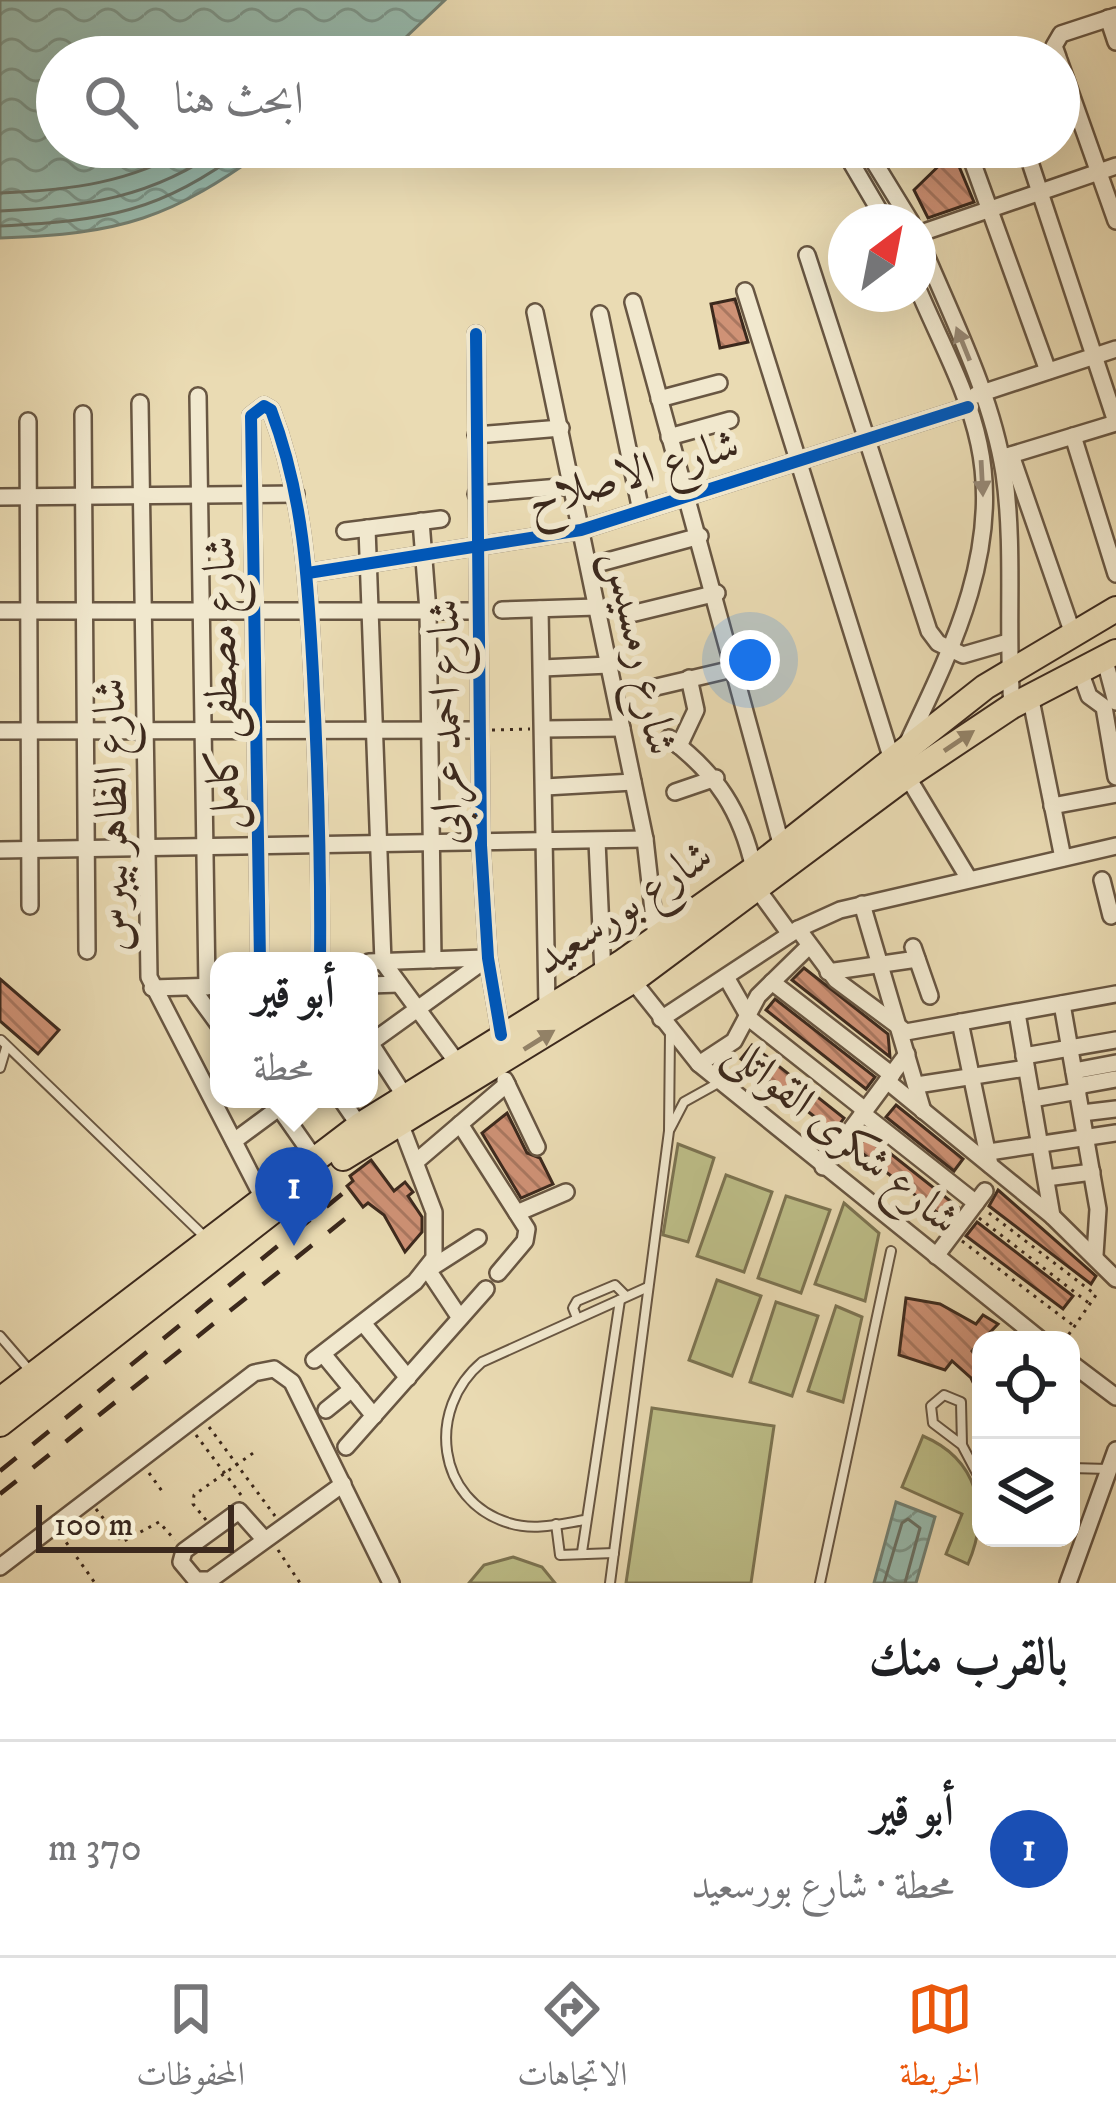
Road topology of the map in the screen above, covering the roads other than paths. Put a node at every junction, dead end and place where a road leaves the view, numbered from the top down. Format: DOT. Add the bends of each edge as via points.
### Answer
graph roads {
  1 [pos="1112,17"];
  2 [pos="1060,36"];
  3 [pos="1116,42"];
  4 [pos="1080,119"];
  5 [pos="1116,166"];
  6 [pos="854,168"];
  7 [pos="878,168"];
  8 [pos="974,168"];
  9 [pos="1032,168"];
  10 [pos="1099,172"];
  11 [pos="1040,192"];
  12 [pos="875,204"];
  13 [pos="900,204"];
  14 [pos="989,209"];
  15 [pos="1116,220"];
  16 [pos="936,228"];
  17 [pos="807,255"];
  18 [pos="936,279"];
  19 [pos="745,291"];
  20 [pos="633,302"];
  21 [pos="535,312"];
  22 [pos="928,312"];
  23 [pos="600,314"];
  24 [pos="476,334"];
  25 [pos="1116,349"];
  26 [pos="1094,356"];
  27 [pos="1048,371"];
  28 [pos="718,383"];
  29 [pos="982,393"];
  30 [pos="198,396"];
  31 [pos="659,399"];
  32 [pos="140,403"];
  33 [pos="966,403"];
  34 [pos="83,414"];
  35 [pos="730,419"];
  36 [pos="28,421"];
  37 [pos="1116,422"];
  38 [pos="560,428"];
  39 [pos="476,435"];
  40 [pos="1073,436"];
  41 [pos="669,437"];
  42 [pos="867,439"];
  43 [pos="1006,457"];
  44 [pos="799,461"];
  45 [pos="572,486"];
  46 [pos="253,494"];
  47 [pos="296,494"];
  48 [pos="476,494"];
  49 [pos="200,495"];
  50 [pos="88,496"];
  51 [pos="142,496"];
  52 [pos="687,496"];
  53 [pos="0,497"];
  54 [pos="28,497"];
  55 [pos="641,511"];
  56 [pos="441,519"];
  57 [pos="421,521"];
  58 [pos="368,528"];
  59 [pos="345,530"];
  60 [pos="581,530"];
  61 [pos="700,536"];
  62 [pos="476,548"];
  63 [pos="424,556"];
  64 [pos="369,564"];
  65 [pos="589,566"];
  66 [pos="308,573"];
  67 [pos="1116,574"];
  68 [pos="717,593"];
  69 [pos="597,607"];
  70 [pos="540,609"];
  71 [pos="1116,609"];
  72 [pos="478,610"];
  73 [pos="502,610"];
  74 [pos="0,611"];
  75 [pos="428,611"];
  76 [pos="29,612"];
  77 [pos="87,612"];
  78 [pos="143,612"];
  79 [pos="201,612"];
  80 [pos="254,612"];
  81 [pos="310,612"];
  82 [pos="370,612"];
  83 [pos="635,613"];
  84 [pos="1072,631"];
  85 [pos="1008,642"];
  86 [pos="951,651"];
  87 [pos="1110,654"];
  88 [pos="609,665"];
  89 [pos="542,668"];
  90 [pos="737,668"];
  91 [pos="1079,668"];
  92 [pos="1009,670"];
  93 [pos="689,678"];
  94 [pos="652,688"];
  95 [pos="1021,701"];
  96 [pos="1110,702"];
  97 [pos="622,728"];
  98 [pos="537,729"];
  99 [pos="316,730"];
  100 [pos="374,730"];
  101 [pos="429,730"];
  102 [pos="480,730"];
  103 [pos="0,731"];
  104 [pos="256,731"];
  105 [pos="29,732"];
  106 [pos="87,732"];
  107 [pos="144,732"];
  108 [pos="202,733"];
  109 [pos="900,765"];
  110 [pos="1116,772"];
  111 [pos="716,778"];
  112 [pos="633,782"];
  113 [pos="545,787"];
  114 [pos="675,792"];
  115 [pos="1116,794"];
  116 [pos="1052,806"];
  117 [pos="645,838"];
  118 [pos="597,841"];
  119 [pos="547,843"];
  120 [pos="481,845"];
  121 [pos="431,846"];
  122 [pos="1116,846"];
  123 [pos="321,847"];
  124 [pos="378,847"];
  125 [pos="209,848"];
  126 [pos="258,848"];
  127 [pos="782,848"];
  128 [pos="146,849"];
  129 [pos="0,850"];
  130 [pos="30,850"];
  131 [pos="87,850"];
  132 [pos="1063,858"];
  133 [pos="969,879"];
  134 [pos="756,880"];
  135 [pos="1102,880"];
  136 [pos="862,904"];
  137 [pos="30,906"];
  138 [pos="1109,916"];
  139 [pos="794,932"];
  140 [pos="656,937"];
  141 [pos="808,947"];
  142 [pos="87,951"];
  143 [pos="260,952"];
  144 [pos="320,952"];
  145 [pos="376,952"];
  146 [pos="488,958"];
  147 [pos="433,960"];
  148 [pos="378,962"];
  149 [pos="378,964"];
  150 [pos="880,964"];
  151 [pos="619,972"];
  152 [pos="828,972"];
  153 [pos="726,976"];
  154 [pos="772,982"];
  155 [pos="399,984"];
  156 [pos="378,985"];
  157 [pos="206,987"];
  158 [pos="152,988"];
  159 [pos="1116,994"];
  160 [pos="930,996"];
  161 [pos="1062,1004"];
  162 [pos="547,1007"];
  163 [pos="418,1009"];
  164 [pos="1017,1013"];
  165 [pos="750,1019"];
  166 [pos="960,1022"];
  167 [pos="666,1025"];
  168 [pos="899,1029"];
  169 [pos="501,1035"];
  170 [pos="378,1036"];
  171 [pos="0,1039"];
  172 [pos="1116,1040"];
  173 [pos="1070,1050"];
  174 [pos="907,1054"];
  175 [pos="457,1061"];
  176 [pos="378,1062"];
  177 [pos="1026,1062"];
  178 [pos="699,1064"];
  179 [pos="1116,1064"];
  180 [pos="1,1066"];
  181 [pos="502,1075"];
  182 [pos="972,1076"];
  183 [pos="889,1078"];
  184 [pos="1116,1079"];
  185 [pos="720,1082"];
  186 [pos="1076,1082"];
  187 [pos="917,1085"];
  188 [pos="210,1097"];
  189 [pos="1032,1099"];
  190 [pos="398,1107"];
  191 [pos="216,1108"];
  192 [pos="274,1108"];
  193 [pos="285,1108"];
  194 [pos="347,1108"];
  195 [pos="1116,1108"];
  196 [pos="923,1111"];
  197 [pos="864,1112"];
  198 [pos="1082,1113"];
  199 [pos="460,1124"];
  200 [pos="669,1131"];
  201 [pos="1116,1132"];
  202 [pos="364,1133"];
  203 [pos="1086,1137"];
  204 [pos="234,1142"];
  205 [pos="1039,1142"];
  206 [pos="536,1148"];
  207 [pos="989,1158"];
  208 [pos="315,1160"];
  209 [pos="418,1160"];
  210 [pos="823,1167"];
  211 [pos="1093,1172"];
  212 [pos="1046,1178"];
  213 [pos="566,1192"];
  214 [pos="263,1198"];
  215 [pos="1116,1208"];
  216 [pos="1098,1209"];
  217 [pos="518,1213"];
  218 [pos="1052,1216"];
  219 [pos="1108,1230"];
  220 [pos="478,1238"];
  221 [pos="213,1245"];
  222 [pos="891,1251"];
  223 [pos="1095,1255"];
  224 [pos="936,1256"];
  225 [pos="428,1270"];
  226 [pos="498,1273"];
  227 [pos="1116,1279"];
  228 [pos="649,1286"];
  229 [pos="486,1289"];
  230 [pos="623,1298"];
  231 [pos="460,1318"];
  232 [pos="577,1318"];
  233 [pos="363,1323"];
  234 [pos="1030,1331"];
  235 [pos="0,1336"];
  236 [pos="1080,1370"];
  237 [pos="32,1373"];
  238 [pos="408,1378"];
  239 [pos="4,1389"];
  240 [pos="352,1389"];
  241 [pos="1116,1396"];
  242 [pos="326,1410"];
  243 [pos="374,1416"];
  244 [pos="962,1420"];
  245 [pos="0,1424"];
  246 [pos="941,1429"];
  247 [pos="962,1445"];
  248 [pos="346,1447"];
  249 [pos="1116,1450"];
  250 [pos="972,1464"];
  251 [pos="1080,1468"];
  252 [pos="1108,1469"];
  253 [pos="343,1484"];
  254 [pos="585,1520"];
  255 [pos="556,1524"];
  256 [pos="272,1535"];
  257 [pos="582,1552"];
  258 [pos="614,1552"];
  259 [pos="0,1567"];
  260 [pos="391,1583"];
  261 [pos="610,1583"];
  262 [pos="820,1583"];
  263 [pos="1068,1583"];
  1 -- 2 [label="street"];
  1 -- 3 [label="street"];
  4 -- 10 [label="street"];
  5 -- 10 [label="street"];
  6 -- 12 [label="street"];
  7 -- 13 [label="street"];
  8 -- 14 [label="street"];
  9 -- 11 [label="street"];
  10 -- 11 [label="street"];
  10 -- 15 [label="street"];
  11 -- 14 [label="street"];
  11 -- 26 [label="street"];
  14 -- 16 [label="street"];
  14 -- 27 [label="street"];
  17 -- 42 [label="street"];
  29 -- 18 [label="street, one-way"];
  19 -- 44 [label="street"];
  20 -- 31 [label="street"];
  21 -- 38 [label="street, شارع رمسيس"];
  22 -- 33 [label="street"];
  23 -- 55 [label="street"];
  24 -- 39 [label="street, شارع احمد عرابى"];
  25 -- 26 [label="street, شارع الاصلاح"];
  26 -- 27 [label="street, شارع الاصلاح"];
  26 -- 37 [label="street"];
  27 -- 29 [label="street, شارع الاصلاح"];
  28 -- 31 [label="street"];
  29 -- 33 [label="street, شارع الاصلاح"];
  29 -- 43 [label="street"];
  30 -- 49 [label="street"];
  31 -- 41 [label="street"];
  32 -- 51 [label="street, شارع الظاهر بيبرس"];
  33 -- 42 [label="street, شارع الاصلاح"];
  33 -- 86 [label="street, one-way" via="982,464 982,521"];
  34 -- 50 [label="street"];
  35 -- 41 [label="street"];
  36 -- 54 [label="street"];
  37 -- 40 [label="street"];
  38 -- 39 [label="street"];
  38 -- 45 [label="street, شارع رمسيس"];
  39 -- 48 [label="street, شارع احمد عرابى"];
  40 -- 43 [label="street"];
  40 -- 67 [label="street"];
  41 -- 52 [label="street"];
  42 -- 44 [label="street, شارع الاصلاح"];
  42 -- 86 [label="street" via="929,631"];
  43 -- 84 [label="street"];
  43 -- 85 [label="street"];
  44 -- 52 [label="street, شارع الاصلاح"];
  44 -- 109 [label="street"];
  45 -- 48 [label="street"];
  45 -- 60 [label="street, شارع رمسيس"];
  46 -- 47 [label="street"];
  46 -- 47 [label="street, شارع مصطفى كامل" via="251,416 258,407 272,410"];
  46 -- 49 [label="street"];
  46 -- 80 [label="street, شارع مصطفى كامل"];
  47 -- 66 [label="street"];
  48 -- 62 [label="street, شارع احمد عرابى"];
  49 -- 51 [label="street"];
  49 -- 79 [label="street"];
  50 -- 51 [label="street"];
  50 -- 54 [label="street"];
  50 -- 77 [label="street"];
  51 -- 78 [label="street, شارع الظاهر بيبرس"];
  52 -- 55 [label="street, شارع الاصلاح"];
  52 -- 61 [label="street"];
  53 -- 54 [label="street"];
  54 -- 76 [label="street"];
  55 -- 60 [label="street, شارع الاصلاح"];
  56 -- 57 [label="street"];
  57 -- 58 [label="street"];
  57 -- 63 [label="street"];
  58 -- 59 [label="street"];
  58 -- 64 [label="street"];
  60 -- 62 [label="street, شارع الاصلاح"];
  60 -- 65 [label="street, شارع رمسيس"];
  61 -- 65 [label="street"];
  61 -- 68 [label="street"];
  62 -- 63 [label="street, شارع الاصلاح"];
  62 -- 72 [label="street, شارع احمد عرابى"];
  63 -- 64 [label="street, شارع الاصلاح"];
  63 -- 75 [label="street"];
  64 -- 66 [label="street, شارع الاصلاح"];
  64 -- 82 [label="street"];
  65 -- 69 [label="street, شارع رمسيس"];
  66 -- 81 [label="street"];
  68 -- 83 [label="street"];
  68 -- 90 [label="street"];
  69 -- 70 [label="street"];
  69 -- 88 [label="street, شارع رمسيس"];
  70 -- 73 [label="street"];
  70 -- 89 [label="street"];
  71 -- 84 [label="main road, شارع بورسعيد"];
  72 -- 75 [label="street"];
  72 -- 102 [label="street, شارع احمد عرابى"];
  74 -- 76 [label="street"];
  75 -- 82 [label="street"];
  75 -- 101 [label="street"];
  76 -- 77 [label="street"];
  76 -- 105 [label="street"];
  77 -- 78 [label="street"];
  77 -- 106 [label="street"];
  78 -- 79 [label="street"];
  78 -- 107 [label="street, شارع الظاهر بيبرس"];
  79 -- 80 [label="street"];
  79 -- 108 [label="street"];
  80 -- 81 [label="street"];
  80 -- 104 [label="street, شارع مصطفى كامل"];
  81 -- 82 [label="street"];
  81 -- 99 [label="street"];
  82 -- 100 [label="street"];
  84 -- 92 [label="main road, شارع بورسعيد"];
  85 -- 86 [label="street" via="976,655"];
  85 -- 92 [label="street"];
  86 -- 109 [label="street"];
  87 -- 91 [label="main road, شارع بورسعيد"];
  87 -- 96 [label="street"];
  88 -- 89 [label="street"];
  88 -- 97 [label="street, شارع رمسيس"];
  89 -- 98 [label="street"];
  90 -- 93 [label="street"];
  90 -- 127 [label="street"];
  91 -- 95 [label="main road, شارع بورسعيد"];
  91 -- 96 [label="street" via="1089,696"];
  92 -- 95 [label="street"];
  92 -- 109 [label="main road, شارع بورسعيد"];
  93 -- 94 [label="street"];
  93 -- 111 [label="street" via="696,710 674,742"];
  109 -- 95 [label="main road, شارع بورسعيد, one-way"];
  95 -- 116 [label="street"];
  96 -- 110 [label="street"];
  97 -- 98 [label="street"];
  97 -- 112 [label="street, شارع رمسيس"];
  98 -- 113 [label="street"];
  99 -- 100 [label="street"];
  99 -- 104 [label="street"];
  99 -- 123 [label="street"];
  100 -- 101 [label="street"];
  100 -- 124 [label="street"];
  101 -- 102 [label="street"];
  101 -- 121 [label="street"];
  102 -- 120 [label="street, شارع احمد عرابى"];
  103 -- 105 [label="street"];
  104 -- 108 [label="street"];
  104 -- 126 [label="street, شارع مصطفى كامل"];
  105 -- 106 [label="street"];
  105 -- 130 [label="street"];
  106 -- 107 [label="street"];
  106 -- 131 [label="street"];
  107 -- 108 [label="street"];
  107 -- 128 [label="street, شارع الظاهر بيبرس"];
  108 -- 125 [label="street"];
  109 -- 127 [label="main road, شارع بورسعيد"];
  109 -- 133 [label="street"];
  109 -- 134 [label="main road, شارع بورسعيد"];
  111 -- 114 [label="street"];
  111 -- 134 [label="street" via="742,823"];
  112 -- 113 [label="street"];
  112 -- 117 [label="street, شارع رمسيس"];
  113 -- 119 [label="street"];
  115 -- 116 [label="street"];
  116 -- 132 [label="street"];
  117 -- 118 [label="street"];
  117 -- 140 [label="street, شارع رمسيس"];
  118 -- 119 [label="street"];
  118 -- 151 [label="street"];
  119 -- 120 [label="street"];
  119 -- 162 [label="street"];
  120 -- 121 [label="street"];
  120 -- 146 [label="street, شارع احمد عرابى"];
  121 -- 124 [label="street"];
  121 -- 147 [label="street"];
  122 -- 132 [label="street"];
  123 -- 124 [label="street"];
  123 -- 126 [label="street"];
  123 -- 144 [label="street"];
  124 -- 145 [label="street"];
  125 -- 126 [label="street"];
  125 -- 128 [label="street"];
  125 -- 157 [label="street"];
  126 -- 143 [label="street, شارع مصطفى كامل"];
  127 -- 134 [label="main road, شارع بورسعيد"];
  128 -- 131 [label="street"];
  128 -- 158 [label="street, شارع الظاهر بيبرس"];
  129 -- 130 [label="street"];
  130 -- 131 [label="street"];
  130 -- 137 [label="street"];
  131 -- 142 [label="street"];
  132 -- 133 [label="street"];
  133 -- 136 [label="street"];
  134 -- 139 [label="street"];
  134 -- 140 [label="main road, شارع بورسعيد"];
  134 -- 151 [label="main road, شارع بورسعيد"];
  135 -- 138 [label="street"];
  136 -- 139 [label="street"];
  136 -- 150 [label="street"];
  139 -- 141 [label="street"];
  139 -- 153 [label="street"];
  140 -- 151 [label="main road, شارع بورسعيد"];
  141 -- 152 [label="street"];
  141 -- 154 [label="street"];
  146 -- 147 [label="street"];
  146 -- 163 [label="street"];
  146 -- 169 [label="street, شارع احمد عرابى"];
  147 -- 148 [label="street"];
  149 -- 155 [label="street"];
  150 -- 152 [label="street"];
  150 -- 160 [label="street" via="915,953"];
  150 -- 168 [label="street"];
  151 -- 162 [label="main road, شارع بورسعيد"];
  151 -- 167 [label="street, شارع شكرى القواتلى"];
  181 -- 151 [label="main road, شارع بورسعيد, one-way"];
  152 -- 168 [label="street"];
  153 -- 165 [label="street"];
  153 -- 167 [label="street"];
  154 -- 165 [label="street"];
  154 -- 183 [label="street"];
  155 -- 156 [label="street"];
  155 -- 163 [label="street"];
  157 -- 158 [label="street"];
  158 -- 188 [label="street, شارع الظاهر بيبرس"];
  159 -- 161 [label="street"];
  161 -- 164 [label="street"];
  161 -- 173 [label="street"];
  162 -- 169 [label="main road, شارع بورسعيد"];
  163 -- 170 [label="street"];
  163 -- 175 [label="street"];
  164 -- 166 [label="street"];
  164 -- 177 [label="street"];
  165 -- 178 [label="street"];
  165 -- 197 [label="street"];
  166 -- 168 [label="street"];
  166 -- 182 [label="street"];
  167 -- 178 [label="street, شارع شكرى القواتلى"];
  167 -- 200 [label="lane"];
  168 -- 174 [label="street"];
  169 -- 175 [label="main road, شارع بورسعيد"];
  171 -- 180 [label="lane"];
  171 -- 221 [label="lane"];
  172 -- 173 [label="street"];
  173 -- 177 [label="street"];
  173 -- 186 [label="street"];
  174 -- 183 [label="street"];
  174 -- 187 [label="street"];
  175 -- 190 [label="main road, شارع بورسعيد"];
  176 -- 190 [label="street"];
  177 -- 182 [label="street"];
  177 -- 189 [label="street"];
  178 -- 185 [label="street, شارع شكرى القواتلى"];
  179 -- 186 [label="street"];
  181 -- 190 [label="main road, شارع بورسعيد"];
  181 -- 199 [label="street"];
  181 -- 206 [label="street"];
  182 -- 187 [label="street"];
  182 -- 207 [label="street"];
  183 -- 196 [label="street"];
  183 -- 197 [label="street"];
  184 -- 186 [label="street"];
  185 -- 200 [label="lane" via="684,1102"];
  185 -- 210 [label="street, شارع شكرى القواتلى"];
  186 -- 189 [label="street"];
  186 -- 198 [label="street"];
  187 -- 196 [label="street"];
  189 -- 205 [label="street"];
  190 -- 202 [label="main road, شارع بورسعيد"];
  190 -- 209 [label="street"];
  191 -- 204 [label="street, شارع الظاهر بيبرس"];
  192 -- 204 [label="street"];
  193 -- 208 [label="street"];
  194 -- 202 [label="street"];
  195 -- 198 [label="street"];
  196 -- 207 [label="street"];
  197 -- 210 [label="street"];
  197 -- 224 [label="street" via="977,1202"];
  198 -- 203 [label="street"];
  199 -- 209 [label="street"];
  199 -- 217 [label="street"];
  200 -- 228 [label="lane"];
  201 -- 203 [label="street"];
  202 -- 208 [label="main road, شارع بورسعيد"];
  202 -- 221 [label="main road, شارع بورسعيد"];
  203 -- 205 [label="street"];
  203 -- 211 [label="street"];
  204 -- 214 [label="street, شارع الظاهر بيبرس"];
  205 -- 207 [label="street"];
  205 -- 212 [label="street"];
  207 -- 218 [label="street"];
  208 -- 214 [label="main road, شارع بورسعيد"];
  209 -- 225 [label="street" via="438,1227"];
  210 -- 224 [label="street, شارع شكرى القواتلى"];
  211 -- 212 [label="street"];
  211 -- 216 [label="street"];
  212 -- 218 [label="street"];
  213 -- 217 [label="street"];
  214 -- 221 [label="main road, شارع بورسعيد"];
  215 -- 216 [label="street"];
  216 -- 219 [label="street"];
  217 -- 226 [label="street" via="528,1235"];
  218 -- 223 [label="street"];
  219 -- 223 [label="street"];
  220 -- 225 [label="street"];
  221 -- 237 [label="main road, شارع بورسعيد"];
  221 -- 245 [label="main road, شارع بورسعيد"];
  222 -- 262 [label="lane"];
  223 -- 227 [label="street"];
  224 -- 234 [label="street, شارع شكرى القواتلى"];
  225 -- 231 [label="street"];
  225 -- 233 [label="street"];
  228 -- 230 [label="lane"];
  228 -- 258 [label="lane"];
  229 -- 231 [label="street"];
  230 -- 232 [label="lane"];
  230 -- 232 [label="lane" via="615,1285 577,1300"];
  230 -- 254 [label="lane"];
  231 -- 238 [label="street"];
  232 -- 255 [label="lane" via="471,1371 455,1393 445,1432 452,1471 475,1504 510,1524"];
  233 -- 238 [label="street"];
  233 -- 240 [label="street" via="319,1357"];
  235 -- 237 [label="lane"];
  236 -- 241 [label="street"];
  237 -- 239 [label="main road, شارع بورسعيد"];
  238 -- 243 [label="street"];
  240 -- 242 [label="street"];
  240 -- 243 [label="street"];
  243 -- 248 [label="street"];
  244 -- 246 [label="lane"];
  244 -- 246 [label="lane" via="961,1402 944,1395 931,1406"];
  244 -- 247 [label="lane"];
  246 -- 247 [label="lane"];
  247 -- 250 [label="lane"];
  249 -- 252 [label="street"];
  251 -- 252 [label="lane"];
  252 -- 263 [label="street"];
  253 -- 256 [label="street"];
  253 -- 259 [label="street" via="292,1382 274,1369 254,1373"];
  253 -- 260 [label="street"];
  254 -- 255 [label="lane"];
  254 -- 257 [label="lane"];
  255 -- 257 [label="lane" via="557,1553"];
  256 -- 256 [label="street" via="239,1511 184,1550 181,1562 203,1582"];
  257 -- 258 [label="lane"];
  258 -- 261 [label="lane"];
}
